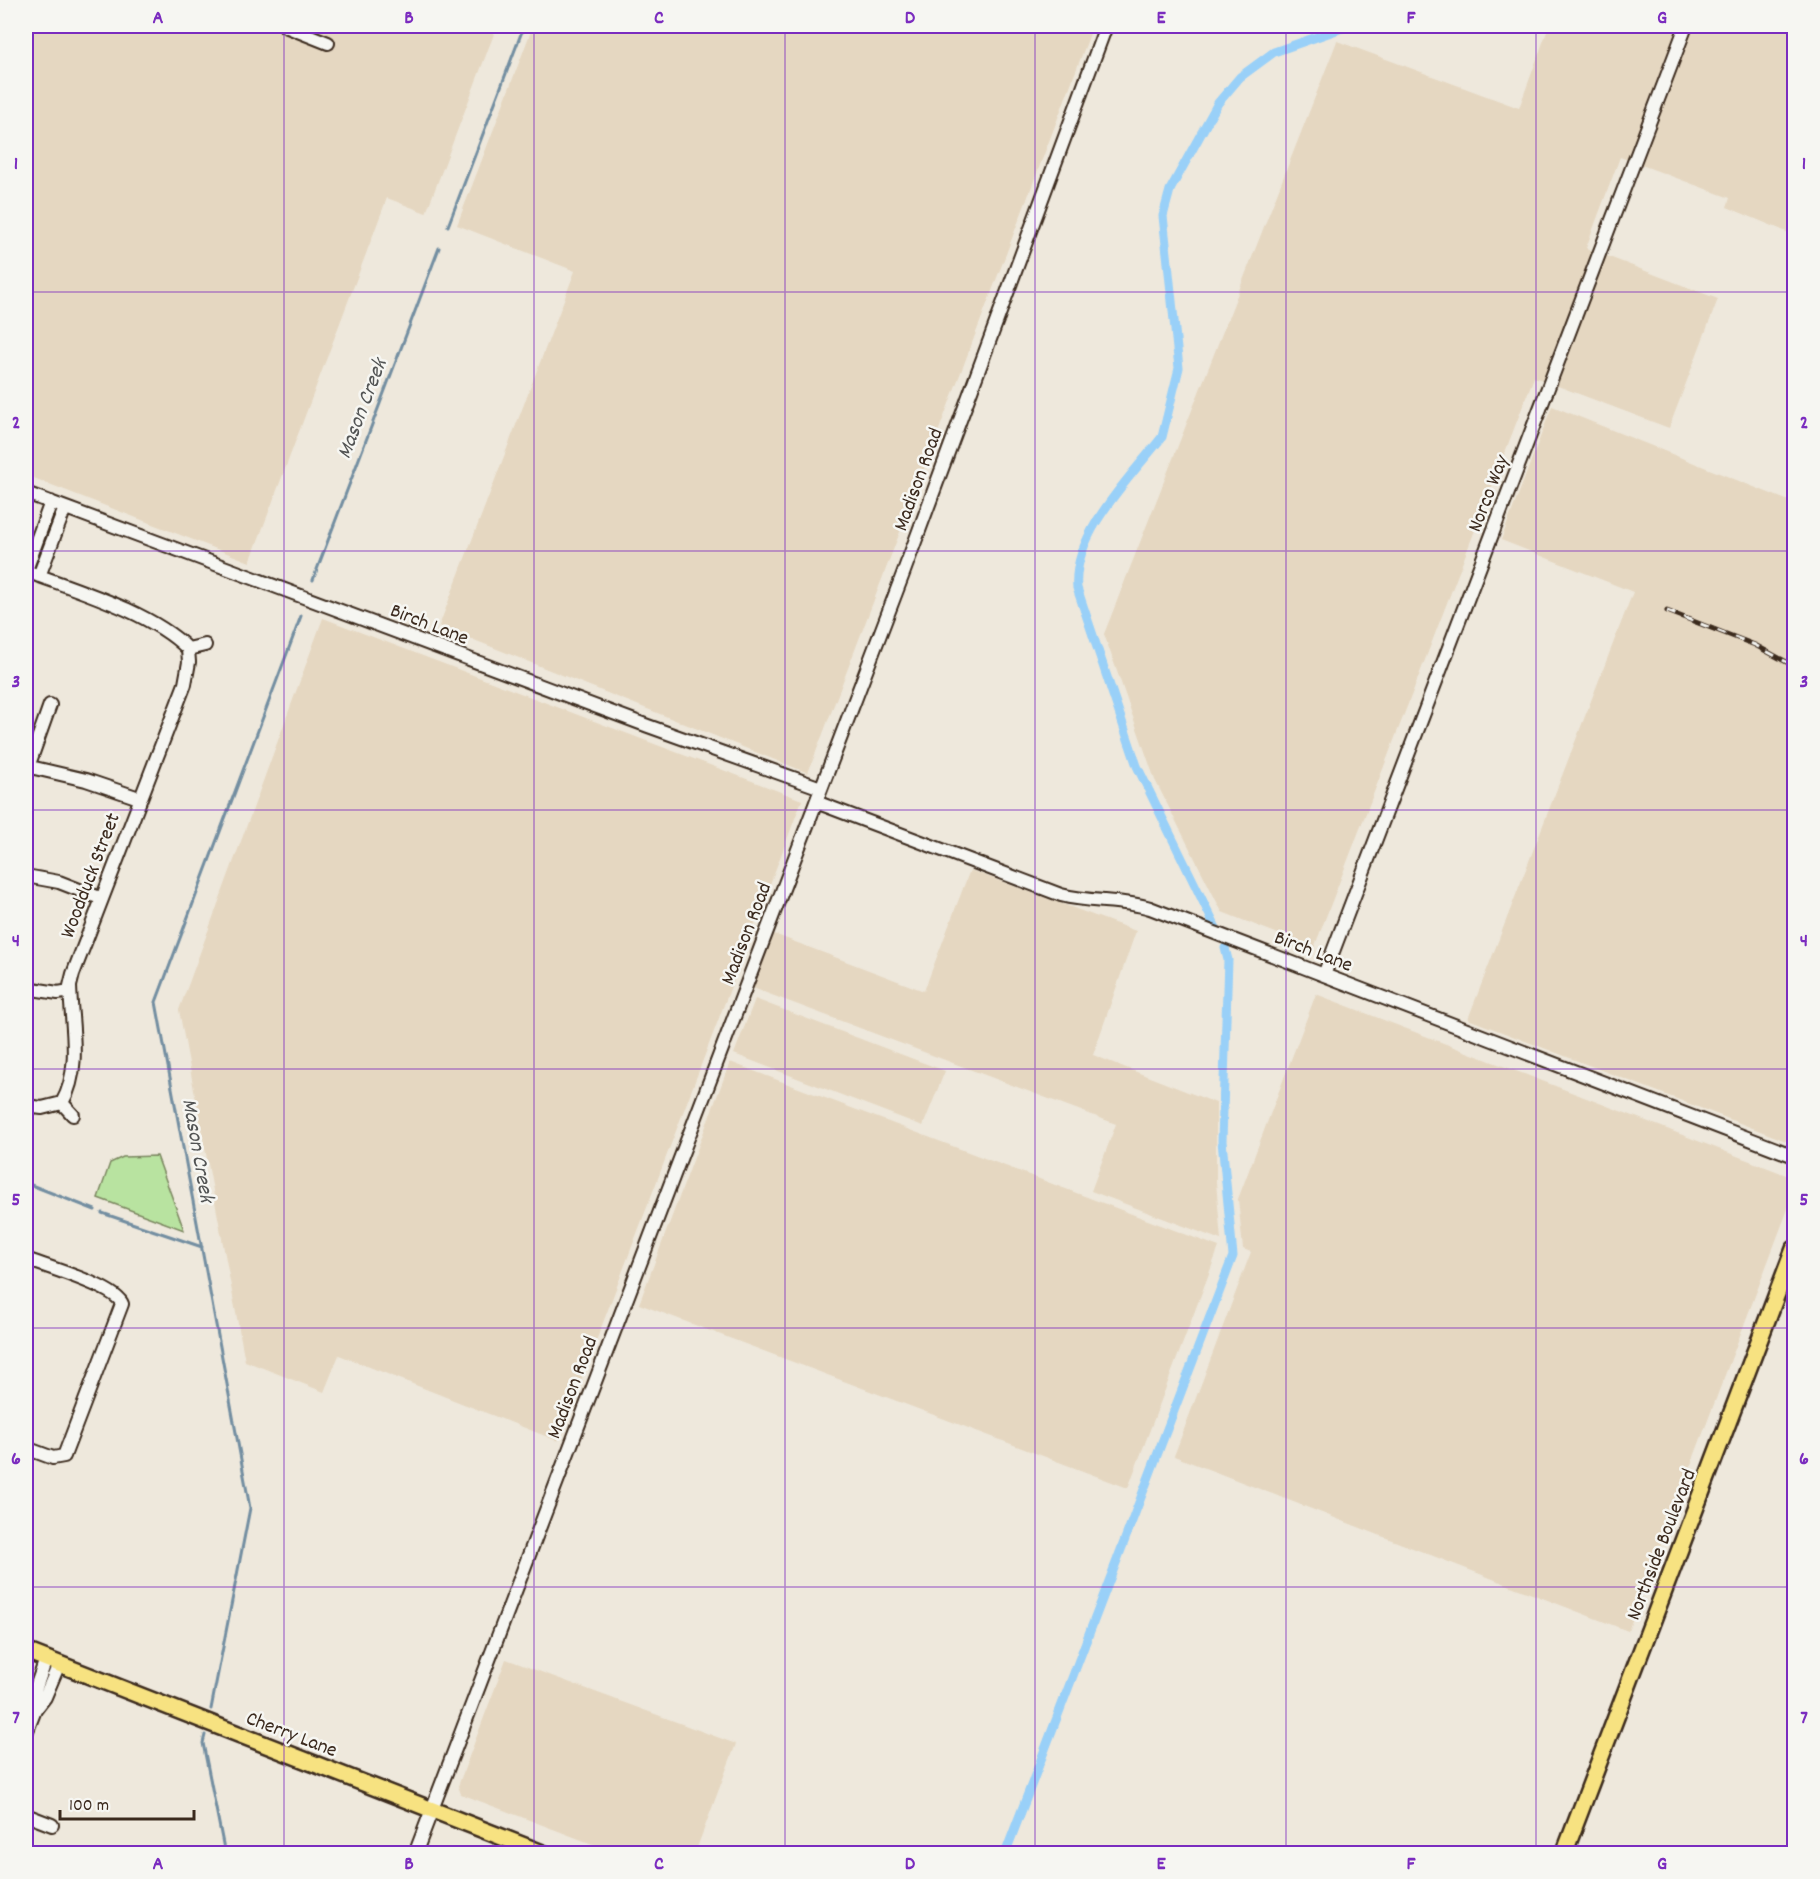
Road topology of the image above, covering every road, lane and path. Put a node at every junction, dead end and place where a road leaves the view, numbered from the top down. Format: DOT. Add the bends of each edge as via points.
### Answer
graph roads {
  1 [pos="285,26"];
  2 [pos="1106,26"];
  3 [pos="1686,26"];
  4 [pos="328,43"];
  5 [pos="26,493"];
  6 [pos="51,502"];
  7 [pos="65,508"];
  8 [pos="26,571"];
  9 [pos="39,576"];
  10 [pos="205,645"];
  11 [pos="188,649"];
  12 [pos="50,705"];
  13 [pos="27,766"];
  14 [pos="821,788"];
  15 [pos="139,798"];
  16 [pos="816,802"];
  17 [pos="26,876"];
  18 [pos="100,898"];
  19 [pos="1323,975"];
  20 [pos="26,988"];
  21 [pos="70,991"];
  22 [pos="62,1103"];
  23 [pos="26,1106"];
  24 [pos="73,1115"];
  25 [pos="1794,1156"];
  26 [pos="1794,1249"];
  27 [pos="26,1259"];
  28 [pos="26,1448"];
  29 [pos="26,1651"];
  30 [pos="52,1662"];
  31 [pos="26,1733"];
  32 [pos="431,1810"];
  33 [pos="26,1815"];
  34 [pos="52,1825"];
  35 [pos="414,1854"];
  36 [pos="544,1854"];
  37 [pos="1564,1854"];
  1 -- 4 [label="street"];
  2 -- 14 [label="street, Madison Road"];
  3 -- 19 [label="street, Norco Way"];
  5 -- 6 [label="street, Birch Lane"];
  6 -- 7 [label="street, Birch Lane"];
  6 -- 8 [label="street"];
  7 -- 9 [label="street"];
  7 -- 14 [label="street, Birch Lane"];
  8 -- 9 [label="street"];
  9 -- 11 [label="street" via="150,620 172,633"];
  10 -- 11 [label="street"];
  11 -- 15 [label="street, Woodduck Street" via="185,684"];
  12 -- 13 [label="street"];
  13 -- 15 [label="street"];
  14 -- 16 [label="street, Madison Road"];
  15 -- 18 [label="street, Woodduck Street"];
  16 -- 19 [label="street, Birch Lane" via="1061,895 1144,906"];
  16 -- 32 [label="street, Madison Road"];
  17 -- 18 [label="street" via="59,882"];
  18 -- 21 [label="street, Woodduck Street"];
  19 -- 25 [label="street, Birch Lane"];
  20 -- 21 [label="street"];
  21 -- 22 [label="street, Woodduck Street" via="74,1064 70,1089"];
  22 -- 23 [label="street" via="42,1108"];
  22 -- 24 [label="street"];
  26 -- 37 [label="main road, Northside Boulevard"];
  27 -- 28 [label="street" via="100,1287 122,1301 64,1456 53,1458"];
  29 -- 30 [label="main road, Cherry Lane"];
  30 -- 31 [label="street" via="34,1693 34,1710"];
  30 -- 32 [label="main road, Cherry Lane"];
  32 -- 35 [label="street, Madison Road"];
  32 -- 36 [label="main road, Cherry Lane"];
  33 -- 34 [label="street"];
}
